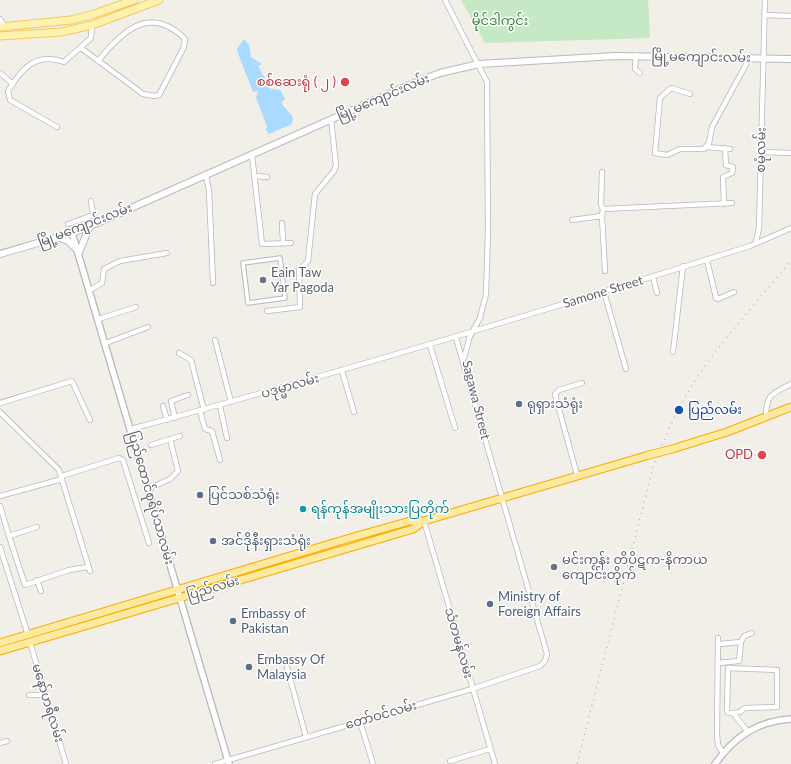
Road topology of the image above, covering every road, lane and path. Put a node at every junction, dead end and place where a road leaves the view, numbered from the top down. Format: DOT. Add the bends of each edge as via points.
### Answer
graph roads {
  1 [pos="134,0"];
  2 [pos="159,0"];
  3 [pos="445,0"];
  4 [pos="765,0"];
  5 [pos="765,15"];
  6 [pos="86,16"];
  7 [pos="791,16"];
  8 [pos="0,19"];
  9 [pos="90,25"];
  10 [pos="5,26"];
  11 [pos="12,35"];
  12 [pos="0,36"];
  13 [pos="82,48"];
  14 [pos="636,55"];
  15 [pos="750,57"];
  16 [pos="763,58"];
  17 [pos="791,59"];
  18 [pos="98,61"];
  19 [pos="479,64"];
  20 [pos="0,72"];
  21 [pos="640,73"];
  22 [pos="13,84"];
  23 [pos="690,94"];
  24 [pos="331,119"];
  25 [pos="56,127"];
  26 [pos="707,147"];
  27 [pos="761,152"];
  28 [pos="791,153"];
  29 [pos="252,155"];
  30 [pos="602,172"];
  31 [pos="206,176"];
  32 [pos="256,176"];
  33 [pos="267,177"];
  34 [pos="91,201"];
  35 [pos="732,203"];
  36 [pos="724,204"];
  37 [pos="603,208"];
  38 [pos="93,215"];
  39 [pos="602,216"];
  40 [pos="572,220"];
  41 [pos="282,223"];
  42 [pos="68,224"];
  43 [pos="92,225"];
  44 [pos="791,228"];
  45 [pos="72,233"];
  46 [pos="58,237"];
  47 [pos="756,242"];
  48 [pos="283,243"];
  49 [pos="291,243"];
  50 [pos="79,252"];
  51 [pos="167,252"];
  52 [pos="0,254"];
  53 [pos="707,260"];
  54 [pos="683,266"];
  55 [pos="605,271"];
  56 [pos="653,277"];
  57 [pos="213,283"];
  58 [pos="90,290"];
  59 [pos="604,292"];
  60 [pos="734,292"];
  61 [pos="657,293"];
  62 [pos="248,303"];
  63 [pos="136,307"];
  64 [pos="267,310"];
  65 [pos="99,319"];
  66 [pos="148,327"];
  67 [pos="471,333"];
  68 [pos="456,338"];
  69 [pos="215,340"];
  70 [pos="448,340"];
  71 [pos="106,343"];
  72 [pos="430,345"];
  73 [pos="673,352"];
  74 [pos="179,353"];
  75 [pos="463,359"];
  76 [pos="626,369"];
  77 [pos="342,371"];
  78 [pos="582,383"];
  79 [pos="791,384"];
  80 [pos="188,395"];
  81 [pos="231,402"];
  82 [pos="0,403"];
  83 [pos="163,406"];
  84 [pos="220,406"];
  85 [pos="789,409"];
  86 [pos="202,410"];
  87 [pos="0,412"];
  88 [pos="354,412"];
  89 [pos="766,417"];
  90 [pos="175,418"];
  91 [pos="90,420"];
  92 [pos="167,420"];
  93 [pos="455,428"];
  94 [pos="131,429"];
  95 [pos="180,436"];
  96 [pos="227,438"];
  97 [pos="170,440"];
  98 [pos="151,445"];
  99 [pos="220,460"];
  100 [pos="577,475"];
  101 [pos="62,477"];
  102 [pos="148,489"];
  103 [pos="0,496"];
  104 [pos="503,498"];
  105 [pos="0,506"];
  106 [pos="424,521"];
  107 [pos="37,527"];
  108 [pos="9,536"];
  109 [pos="149,543"];
  110 [pos="0,547"];
  111 [pos="37,580"];
  112 [pos="41,591"];
  113 [pos="179,594"];
  114 [pos="752,633"];
  115 [pos="28,635"];
  116 [pos="718,638"];
  117 [pos="30,642"];
  118 [pos="741,642"];
  119 [pos="0,643"];
  120 [pos="719,644"];
  121 [pos="0,651"];
  122 [pos="545,661"];
  123 [pos="718,663"];
  124 [pos="287,667"];
  125 [pos="472,689"];
  126 [pos="28,695"];
  127 [pos="45,695"];
  128 [pos="733,713"];
  129 [pos="791,719"];
  130 [pos="360,721"];
  131 [pos="748,732"];
  132 [pos="306,737"];
  133 [pos="7,741"];
  134 [pos="0,743"];
  135 [pos="490,749"];
  136 [pos="723,753"];
  137 [pos="450,761"];
  138 [pos="228,762"];
  139 [pos="66,764"];
  140 [pos="215,764"];
  141 [pos="373,764"];
  142 [pos="495,764"];
  143 [pos="715,764"];
  1 -- 6 [label="main road"];
  2 -- 9 [label="main road"];
  3 -- 19 [label="street, Sagawa Street"];
  4 -- 5 [label="street, စမုံလမ်း"];
  5 -- 7 [label="street"];
  5 -- 16 [label="street, စမုံလမ်း"];
  6 -- 9 [label="main road"];
  6 -- 10 [label="main road"];
  8 -- 10 [label="street"];
  9 -- 11 [label="main road" via="61,32"];
  9 -- 13 [label="street" via="91,38"];
  10 -- 11 [label="main road"];
  11 -- 12 [label="main road"];
  13 -- 18 [label="street"];
  13 -- 22 [label="street" via="64,62 52,59 33,62 26,66"];
  14 -- 15 [label="main road, မြို့မကျောင်းလမ်း"];
  14 -- 19 [label="main road, မြို့မကျောင်းလမ်း"];
  14 -- 21 [label="street" via="635,69"];
  15 -- 16 [label="main road, မြို့မကျောင်းလမ်း"];
  15 -- 26 [label="street" via="712,127"];
  16 -- 17 [label="main road, မြို့မကျောင်းလမ်း"];
  16 -- 27 [label="street, စမုံလမ်း"];
  18 -- 18 [label="street" via="143,94 158,95 184,47 185,39 161,23 142,23 128,30"];
  19 -- 24 [label="main road, မြို့မကျောင်းလမ်း" via="414,82"];
  19 -- 67 [label="street, Sagawa Street" via="488,82 488,231 486,294 480,318"];
  20 -- 22 [label="street"];
  22 -- 25 [label="street" via="8,91 10,100"];
  23 -- 26 [label="street" via="671,88 660,98 654,152 667,155 680,148"];
  24 -- 29 [label="main road, မြို့မကျောင်းလမ်း"];
  24 -- 64 [label="street" via="336,165 334,172 315,194 308,261 299,270 300,307"];
  26 -- 36 [label="street" via="728,148 726,165 734,167 733,172 722,178"];
  27 -- 28 [label="street"];
  27 -- 47 [label="street, စမုံလမ်း" via="759,228"];
  29 -- 31 [label="main road, မြို့မကျောင်းလမ်း"];
  29 -- 32 [label="street"];
  30 -- 37 [label="street"];
  31 -- 43 [label="main road, မြို့မကျောင်းလမ်း"];
  31 -- 57 [label="street" via="209,190"];
  32 -- 33 [label="street"];
  32 -- 48 [label="street" via="262,244"];
  34 -- 38 [label="street"];
  35 -- 36 [label="street"];
  36 -- 37 [label="street"];
  37 -- 39 [label="street"];
  38 -- 42 [label="street"];
  38 -- 43 [label="street"];
  39 -- 40 [label="street"];
  39 -- 55 [label="street"];
  41 -- 48 [label="street"];
  43 -- 45 [label="main road, မြို့မကျောင်းလမ်း"];
  43 -- 50 [label="main road"];
  44 -- 47 [label="street, Samone Street"];
  45 -- 46 [label="main road, မြို့မကျောင်းလမ်း"];
  45 -- 50 [label="street, ပြည်ထောင်စုရိပ်သာလမ်း"];
  46 -- 50 [label="main road" via="68,241"];
  46 -- 52 [label="main road, မြို့မကျောင်းလမ်း"];
  47 -- 53 [label="street, Samone Street"];
  48 -- 49 [label="street"];
  50 -- 58 [label="street, ပြည်ထောင်စုရိပ်သာလမ်း"];
  51 -- 58 [label="street" via="120,261 104,269 102,283"];
  53 -- 54 [label="street, Samone Street"];
  53 -- 60 [label="street" via="717,299"];
  54 -- 56 [label="street, Samone Street"];
  54 -- 73 [label="street"];
  56 -- 59 [label="street, Samone Street"];
  56 -- 61 [label="street"];
  58 -- 65 [label="street, ပြည်ထောင်စုရိပ်သာလမ်း"];
  59 -- 67 [label="street, Samone Street"];
  59 -- 76 [label="street"];
  62 -- 62 [label="street" via="285,298 280,258 243,263"];
  63 -- 65 [label="street"];
  65 -- 71 [label="street, ပြည်ထောင်စုရိပ်သာလမ်း"];
  66 -- 71 [label="street"];
  67 -- 68 [label="street, Samone Street"];
  67 -- 75 [label="street, Sagawa Street"];
  68 -- 70 [label="street, Samone Street"];
  68 -- 75 [label="street"];
  69 -- 81 [label="street"];
  70 -- 72 [label="street, ပဒုမ္မာလမ်း"];
  71 -- 94 [label="street, ပြည်ထောင်စုရိပ်သာလမ်း"];
  72 -- 77 [label="street, ပဒုမ္မာလမ်း"];
  72 -- 93 [label="street"];
  74 -- 86 [label="street" via="191,360"];
  75 -- 104 [label="street, Sagawa Street"];
  77 -- 81 [label="street, ပဒုမ္မာလမ်း"];
  77 -- 88 [label="street"];
  78 -- 100 [label="street" via="559,390 555,394"];
  79 -- 89 [label="street" via="770,395"];
  80 -- 90 [label="street" via="171,401"];
  81 -- 84 [label="street, ပဒုမ္မာလမ်း"];
  82 -- 91 [label="street" via="72,381"];
  83 -- 92 [label="street"];
  84 -- 86 [label="street, ပဒုမ္မာလမ်း"];
  84 -- 96 [label="street"];
  85 -- 89 [label="highway, ပြည်လမ်း"];
  86 -- 90 [label="street, ပဒုမ္မာလမ်း"];
  86 -- 99 [label="street" via="205,429 212,431"];
  87 -- 101 [label="street" via="59,470"];
  89 -- 100 [label="highway, ပြည်လမ်း, bridge" via="672,449"];
  90 -- 92 [label="street, ပဒုမ္မာလမ်း"];
  92 -- 94 [label="street, ပဒုမ္မာလမ်း"];
  94 -- 102 [label="street, ပြည်ထောင်စုရိပ်သာလမ်း"];
  95 -- 97 [label="street"];
  97 -- 98 [label="street"];
  97 -- 102 [label="street" via="178,471 170,479"];
  100 -- 104 [label="highway, ပြည်လမ်း"];
  101 -- 103 [label="street"];
  101 -- 109 [label="street" via="119,458 123,460"];
  101 -- 111 [label="street" via="89,569 69,570"];
  102 -- 113 [label="street, ပြည်ထောင်စုရိပ်သာလမ်း"];
  104 -- 106 [label="highway, ပြည်လမ်း"];
  104 -- 122 [label="street, Sagawa Street" via="547,654"];
  105 -- 108 [label="street"];
  106 -- 113 [label="highway, ပြည်လမ်း" via="413,529"];
  106 -- 125 [label="street, သံတမန်လမ်း"];
  107 -- 108 [label="street"];
  108 -- 111 [label="street" via="25,585"];
  110 -- 115 [label="street"];
  111 -- 112 [label="street"];
  113 -- 115 [label="highway, ပြည်လမ်း"];
  113 -- 117 [label="highway, ပြည်လမ်း"];
  113 -- 138 [label="street, ပြည်ထောင်စုရိပ်သာလမ်း"];
  114 -- 118 [label="street" via="744,636"];
  115 -- 119 [label="highway, ပြည်လမ်း"];
  116 -- 120 [label="street"];
  117 -- 121 [label="highway, ပြည်လမ်း"];
  117 -- 127 [label="street, မနော်ဟရီလမ်း"];
  118 -- 120 [label="street"];
  118 -- 123 [label="street" via="739,661"];
  120 -- 123 [label="street"];
  122 -- 125 [label="street, တော်ဝင်လမ်း" via="540,666"];
  123 -- 136 [label="street" via="718,746"];
  124 -- 132 [label="street"];
  125 -- 130 [label="street, တော်ဝင်လမ်း"];
  125 -- 135 [label="street, သံတမန်လမ်း"];
  126 -- 127 [label="street"];
  127 -- 139 [label="street, မနော်ဟရီလမ်း"];
  128 -- 128 [label="street" via="727,711 728,668 777,670 778,707 745,708"];
  128 -- 131 [label="street"];
  129 -- 131 [label="street" via="775,721"];
  130 -- 132 [label="street, တော်ဝင်လမ်း"];
  130 -- 141 [label="street"];
  131 -- 136 [label="street" via="737,738"];
  132 -- 138 [label="street, တော်ဝင်လမ်း"];
  133 -- 134 [label="street"];
  135 -- 137 [label="street"];
  135 -- 142 [label="street, သံတမန်လမ်း"];
  136 -- 143 [label="street"];
  138 -- 140 [label="street, တော်ဝင်လမ်း"];
}
